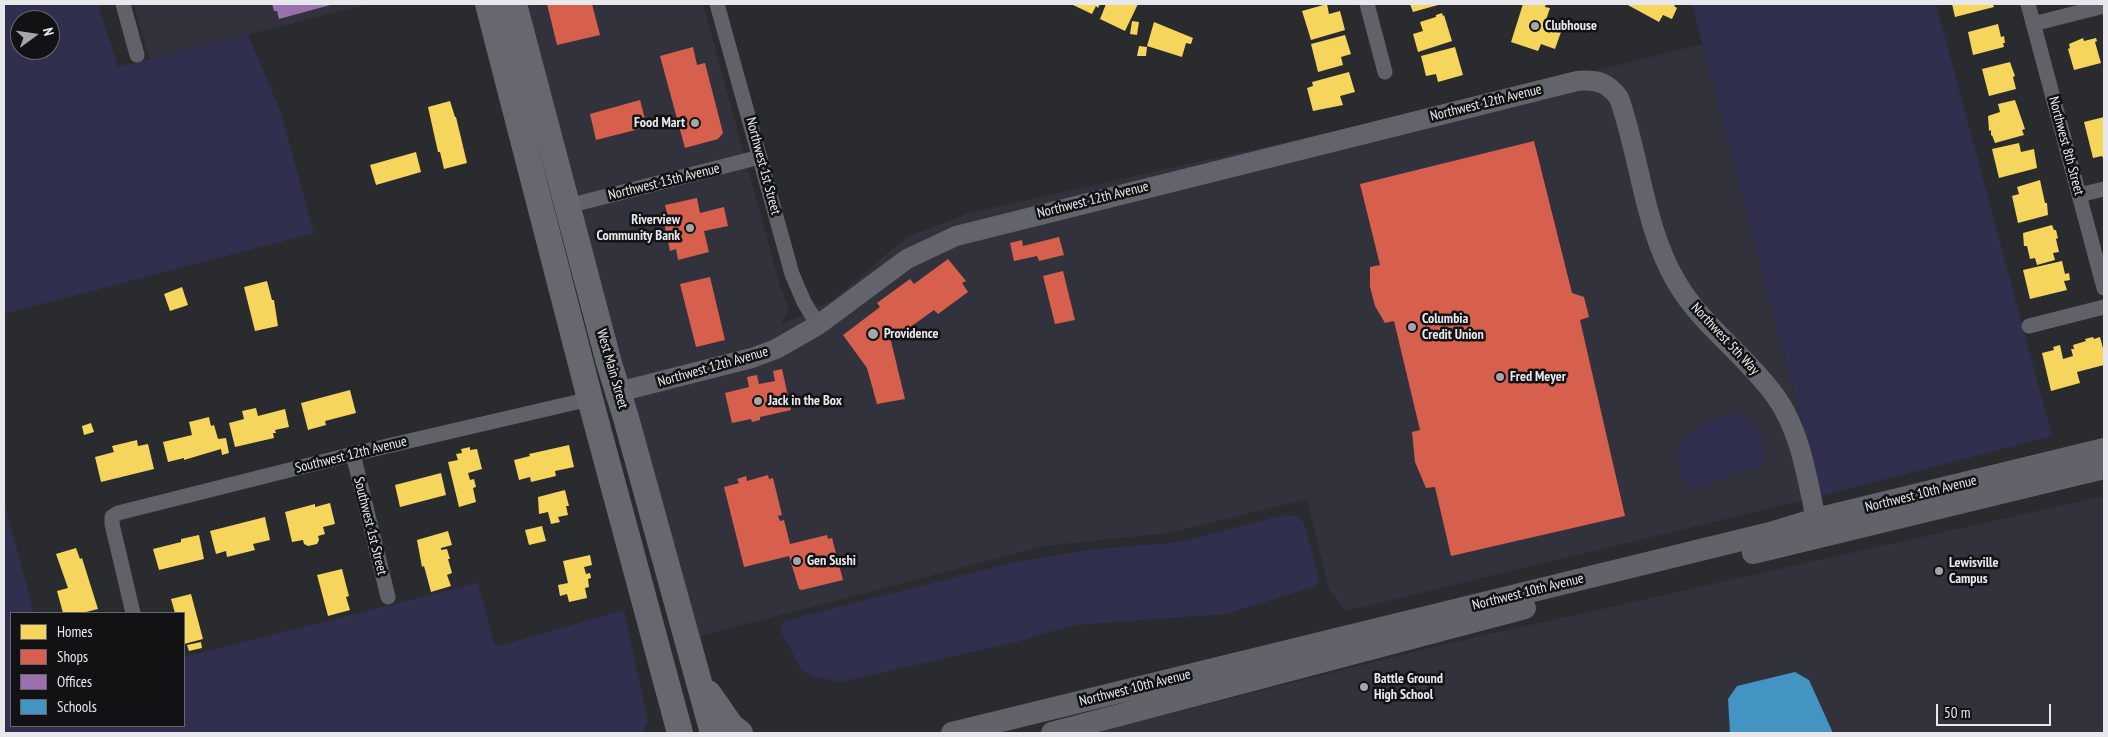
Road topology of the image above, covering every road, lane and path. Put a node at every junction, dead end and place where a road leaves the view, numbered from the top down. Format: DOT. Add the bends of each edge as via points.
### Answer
graph roads {
  1 [pos="123,4"];
  2 [pos="488,4"];
  3 [pos="514,4"];
  4 [pos="717,4"];
  5 [pos="1367,4"];
  6 [pos="2028,4"];
  7 [pos="2104,6"];
  8 [pos="2033,24"];
  9 [pos="137,55"];
  10 [pos="1385,72"];
  11 [pos="1596,80"];
  12 [pos="760,157"];
  13 [pos="2104,189"];
  14 [pos="2079,195"];
  15 [pos="568,206"];
  16 [pos="2104,288"];
  17 [pos="2104,307"];
  18 [pos="818,325"];
  19 [pos="2029,326"];
  20 [pos="618,392"];
  21 [pos="590,399"];
  22 [pos="2104,449"];
  23 [pos="353,454"];
  24 [pos="2104,468"];
  25 [pos="1816,519"];
  26 [pos="388,597"];
  27 [pos="133,612"];
  28 [pos="699,680"];
  29 [pos="672,708"];
  30 [pos="669,733"];
  31 [pos="680,733"];
  32 [pos="713,733"];
  33 [pos="740,733"];
  34 [pos="952,733"];
  35 [pos="1052,733"];
  1 -- 9 [label="street"];
  2 -- 21 [label="highway, West Main Street"];
  3 -- 15 [label="highway, West Main Street"];
  4 -- 12 [label="street, Northwest 1st Street"];
  5 -- 10 [label="street"];
  6 -- 8 [label="street, Northwest 8th Street"];
  7 -- 8 [label="street"];
  8 -- 14 [label="street, Northwest 8th Street"];
  11 -- 18 [label="street, Northwest 12th Avenue" via="1577,81 956,236 901,264"];
  11 -- 25 [label="street, Northwest 5th Way" via="1607,85 1619,98 1656,234 1677,283 1713,330 1772,392 1792,428 1804,462"];
  12 -- 15 [label="street, Northwest 13th Avenue"];
  12 -- 18 [label="street, Northwest 1st Street" via="792,274"];
  13 -- 14 [label="street"];
  14 -- 16 [label="street, Northwest 8th Street"];
  15 -- 20 [label="highway, West Main Street"];
  17 -- 19 [label="street"];
  18 -- 20 [label="street, Northwest 12th Avenue" via="776,349 752,358"];
  20 -- 28 [label="highway, West Main Street"];
  21 -- 23 [label="street, Southwest 12th Avenue"];
  21 -- 29 [label="highway, West Main Street"];
  22 -- 25 [label="main road, Northwest 10th Avenue"];
  23 -- 26 [label="street, Southwest 1st Street"];
  23 -- 27 [label="street, Southwest 12th Avenue" via="112,517"];
  24 -- 35 [label="main road, Northwest 10th Avenue" via="1427,633"];
  25 -- 34 [label="main road, Northwest 10th Avenue" via="1770,533"];
  28 -- 32 [label="highway, West Main Street"];
  28 -- 33 [label="highway" via="731,726"];
  29 -- 30 [label="highway"];
  29 -- 31 [label="highway, West Main Street"];
}
